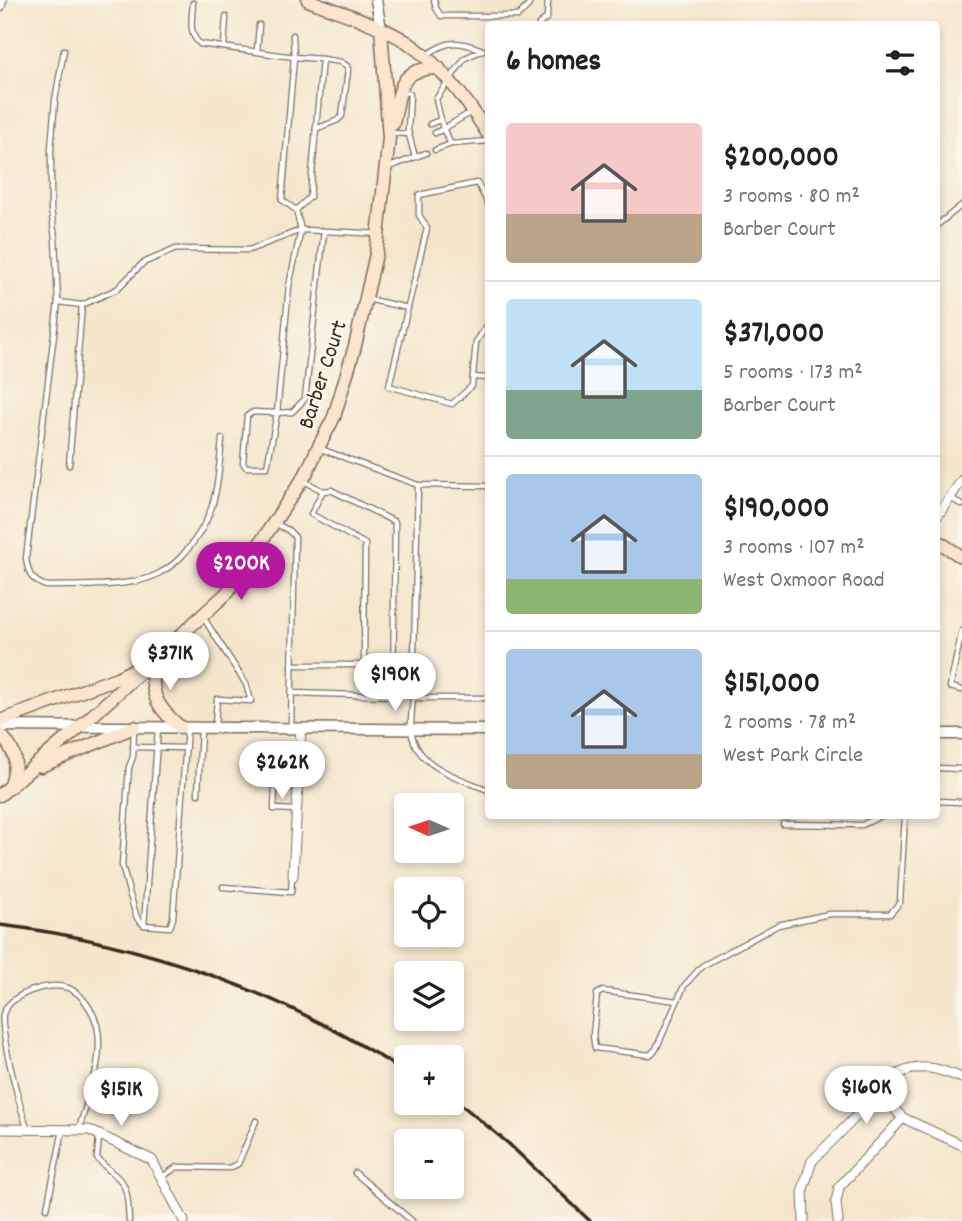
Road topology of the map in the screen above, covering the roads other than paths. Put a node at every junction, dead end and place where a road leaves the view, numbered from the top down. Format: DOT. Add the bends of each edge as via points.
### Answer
graph roads {
  1 [pos="2,0"];
  2 [pos="308,0"];
  3 [pos="376,0"];
  4 [pos="435,0"];
  5 [pos="529,0"];
  6 [pos="548,0"];
  7 [pos="193,3"];
  8 [pos="0,7"];
  9 [pos="226,17"];
  10 [pos="543,21"];
  11 [pos="259,25"];
  12 [pos="382,29"];
  13 [pos="293,35"];
  14 [pos="224,47"];
  15 [pos="64,50"];
  16 [pos="485,50"];
  17 [pos="485,50"];
  18 [pos="257,51"];
  19 [pos="294,57"];
  20 [pos="425,57"];
  21 [pos="321,59"];
  22 [pos="439,68"];
  23 [pos="449,80"];
  24 [pos="401,91"];
  25 [pos="474,111"];
  26 [pos="440,120"];
  27 [pos="430,124"];
  28 [pos="316,129"];
  29 [pos="443,129"];
  30 [pos="485,129"];
  31 [pos="410,132"];
  32 [pos="435,133"];
  33 [pos="390,135"];
  34 [pos="485,141"];
  35 [pos="451,144"];
  36 [pos="435,150"];
  37 [pos="426,153"];
  38 [pos="415,157"];
  39 [pos="386,168"];
  40 [pos="485,198"];
  41 [pos="962,205"];
  42 [pos="296,210"];
  43 [pos="940,223"];
  44 [pos="301,230"];
  45 [pos="324,231"];
  46 [pos="378,234"];
  47 [pos="366,299"];
  48 [pos="58,302"];
  49 [pos="82,305"];
  50 [pos="408,308"];
  51 [pos="485,328"];
  52 [pos="473,377"];
  53 [pos="485,378"];
  54 [pos="277,413"];
  55 [pos="222,439"];
  56 [pos="318,448"];
  57 [pos="69,465"];
  58 [pos="302,480"];
  59 [pos="962,480"];
  60 [pos="418,485"];
  61 [pos="485,486"];
  62 [pos="323,491"];
  63 [pos="950,498"];
  64 [pos="962,505"];
  65 [pos="940,512"];
  66 [pos="273,523"];
  67 [pos="940,543"];
  68 [pos="962,557"];
  69 [pos="202,616"];
  70 [pos="962,631"];
  71 [pos="152,661"];
  72 [pos="292,665"];
  73 [pos="962,690"];
  74 [pos="291,693"];
  75 [pos="413,698"];
  76 [pos="485,698"];
  77 [pos="0,724"];
  78 [pos="80,726"];
  79 [pos="134,727"];
  80 [pos="158,727"];
  81 [pos="184,727"];
  82 [pos="201,727"];
  83 [pos="215,727"];
  84 [pos="296,728"];
  85 [pos="411,729"];
  86 [pos="485,730"];
  87 [pos="0,734"];
  88 [pos="940,734"];
  89 [pos="962,734"];
  90 [pos="133,747"];
  91 [pos="156,748"];
  92 [pos="186,748"];
  93 [pos="261,763"];
  94 [pos="276,763"];
  95 [pos="299,764"];
  96 [pos="940,768"];
  97 [pos="962,769"];
  98 [pos="28,771"];
  99 [pos="11,786"];
  100 [pos="485,789"];
  101 [pos="198,793"];
  102 [pos="0,795"];
  103 [pos="940,801"];
  104 [pos="962,802"];
  105 [pos="296,810"];
  106 [pos="875,819"];
  107 [pos="905,819"];
  108 [pos="783,824"];
  109 [pos="292,876"];
  110 [pos="223,887"];
  111 [pos="144,925"];
  112 [pos="677,1000"];
  113 [pos="962,1078"];
  114 [pos="878,1092"];
  115 [pos="904,1118"];
  116 [pos="256,1121"];
  117 [pos="0,1129"];
  118 [pos="28,1129"];
  119 [pos="63,1129"];
  120 [pos="79,1130"];
  121 [pos="99,1135"];
  122 [pos="962,1145"];
  123 [pos="355,1173"];
  124 [pos="161,1178"];
  125 [pos="47,1208"];
  126 [pos="129,1221"];
  127 [pos="184,1221"];
  128 [pos="412,1221"];
  129 [pos="804,1221"];
  130 [pos="838,1221"];
  1 -- 8 [label="street"];
  2 -- 12 [label="main road"];
  3 -- 12 [label="street"];
  4 -- 5 [label="lane" via="442,16 518,16"];
  6 -- 10 [label="lane"];
  7 -- 14 [label="lane" via="191,30 196,42"];
  9 -- 14 [label="lane"];
  11 -- 18 [label="lane"];
  12 -- 20 [label="main road"];
  12 -- 33 [label="main road, Barber Court"];
  13 -- 19 [label="lane"];
  14 -- 18 [label="lane"];
  15 -- 48 [label="lane" via="51,168"];
  16 -- 20 [label="lane" via="464,43 443,44"];
  17 -- 23 [label="lane" via="465,58"];
  18 -- 19 [label="lane"];
  19 -- 21 [label="lane"];
  19 -- 42 [label="lane" via="282,200"];
  20 -- 22 [label="main road"];
  21 -- 28 [label="lane"];
  21 -- 28 [label="lane" via="341,62 348,70 342,116"];
  22 -- 23 [label="main road"];
  22 -- 24 [label="main road" via="411,72"];
  23 -- 25 [label="main road"];
  23 -- 26 [label="lane" via="436,99"];
  24 -- 31 [label="lane" via="410,94"];
  24 -- 33 [label="main road"];
  25 -- 29 [label="lane"];
  25 -- 30 [label="main road"];
  26 -- 27 [label="lane"];
  26 -- 29 [label="lane"];
  28 -- 42 [label="lane" via="310,197"];
  29 -- 32 [label="lane"];
  29 -- 35 [label="lane"];
  31 -- 33 [label="lane"];
  31 -- 38 [label="lane"];
  33 -- 39 [label="main road, Barber Court"];
  34 -- 35 [label="lane"];
  35 -- 36 [label="lane"];
  37 -- 38 [label="lane"];
  38 -- 39 [label="lane"];
  39 -- 46 [label="main road, Barber Court"];
  40 -- 50 [label="lane" via="477,183 419,195 419,215 427,228"];
  41 -- 43 [label="lane"];
  42 -- 44 [label="lane"];
  44 -- 45 [label="lane"];
  44 -- 49 [label="lane" via="249,250 176,248 143,264 117,289"];
  44 -- 54 [label="lane" via="289,286"];
  45 -- 46 [label="lane"];
  45 -- 54 [label="lane" via="305,399 292,412"];
  46 -- 47 [label="main road, Barber Court"];
  47 -- 50 [label="lane"];
  47 -- 56 [label="main road, Barber Court" via="334,418"];
  48 -- 49 [label="lane"];
  48 -- 55 [label="lane" via="26,558 35,582 46,586 132,583 173,565 196,541 210,517"];
  49 -- 57 [label="lane"];
  50 -- 52 [label="lane" via="390,386 452,404 472,386"];
  51 -- 52 [label="lane" via="476,342"];
  52 -- 53 [label="lane"];
  54 -- 54 [label="lane" via="247,416 243,466 269,465"];
  56 -- 58 [label="main road, Barber Court"];
  56 -- 60 [label="lane"];
  58 -- 62 [label="lane"];
  58 -- 66 [label="main road, Barber Court"];
  59 -- 63 [label="street"];
  60 -- 61 [label="lane"];
  60 -- 75 [label="lane"];
  62 -- 72 [label="lane" via="312,514 365,544 364,665"];
  62 -- 74 [label="lane" via="331,490 395,523 393,696"];
  63 -- 64 [label="lane"];
  63 -- 65 [label="street"];
  66 -- 69 [label="main road, Barber Court" via="227,593"];
  66 -- 72 [label="lane" via="295,537"];
  67 -- 68 [label="main road"];
  69 -- 71 [label="main road, Barber Court"];
  69 -- 83 [label="lane" via="246,684 251,701 217,699"];
  70 -- 73 [label="lane" via="950,687"];
  71 -- 77 [label="main road"];
  71 -- 78 [label="main road, Barber Court"];
  71 -- 81 [label="main road" via="156,703"];
  72 -- 74 [label="lane"];
  74 -- 84 [label="lane"];
  75 -- 76 [label="lane"];
  75 -- 85 [label="lane"];
  77 -- 78 [label="street"];
  78 -- 79 [label="street"];
  78 -- 98 [label="main road, Barber Court"];
  79 -- 80 [label="street"];
  79 -- 90 [label="lane"];
  79 -- 98 [label="main road"];
  80 -- 81 [label="street"];
  80 -- 91 [label="lane"];
  81 -- 82 [label="street"];
  81 -- 92 [label="lane"];
  82 -- 83 [label="street"];
  82 -- 101 [label="lane"];
  83 -- 84 [label="street"];
  84 -- 85 [label="street"];
  84 -- 95 [label="street"];
  85 -- 86 [label="street"];
  85 -- 100 [label="lane" via="426,761"];
  87 -- 99 [label="main road" via="16,759"];
  88 -- 89 [label="street"];
  90 -- 91 [label="lane"];
  90 -- 111 [label="lane" via="122,865 137,918"];
  91 -- 92 [label="lane"];
  91 -- 111 [label="lane"];
  92 -- 111 [label="lane" via="172,925"];
  93 -- 94 [label="lane"];
  94 -- 95 [label="lane"];
  94 -- 105 [label="lane" via="274,809"];
  95 -- 105 [label="street"];
  96 -- 97 [label="lane"];
  98 -- 99 [label="main road, Barber Court"];
  99 -- 102 [label="main road, Barber Court"];
  103 -- 104 [label="lane"];
  105 -- 109 [label="street"];
  106 -- 108 [label="lane" via="862,825"];
  107 -- 112 [label="lane" via="900,902 890,914 829,914 778,925 702,966"];
  109 -- 110 [label="lane" via="291,892"];
  112 -- 112 [label="lane" via="650,1055 595,1048 597,994 604,991"];
  113 -- 114 [label="street" via="937,1068 910,1068"];
  114 -- 115 [label="street"];
  114 -- 129 [label="street" via="812,1161 803,1189"];
  115 -- 122 [label="street"];
  115 -- 130 [label="street" via="839,1187"];
  116 -- 124 [label="lane" via="238,1164 229,1168 177,1167"];
  117 -- 118 [label="street"];
  118 -- 119 [label="street"];
  118 -- 120 [label="lane" via="12,1080 2,1015 15,999 61,986 80,995 96,1022 99,1040 98,1061"];
  119 -- 120 [label="street"];
  119 -- 125 [label="lane"];
  120 -- 121 [label="street"];
  121 -- 124 [label="street" via="152,1160"];
  121 -- 126 [label="lane" via="97,1158 121,1180"];
  123 -- 128 [label="lane"];
  124 -- 127 [label="street"];
}
